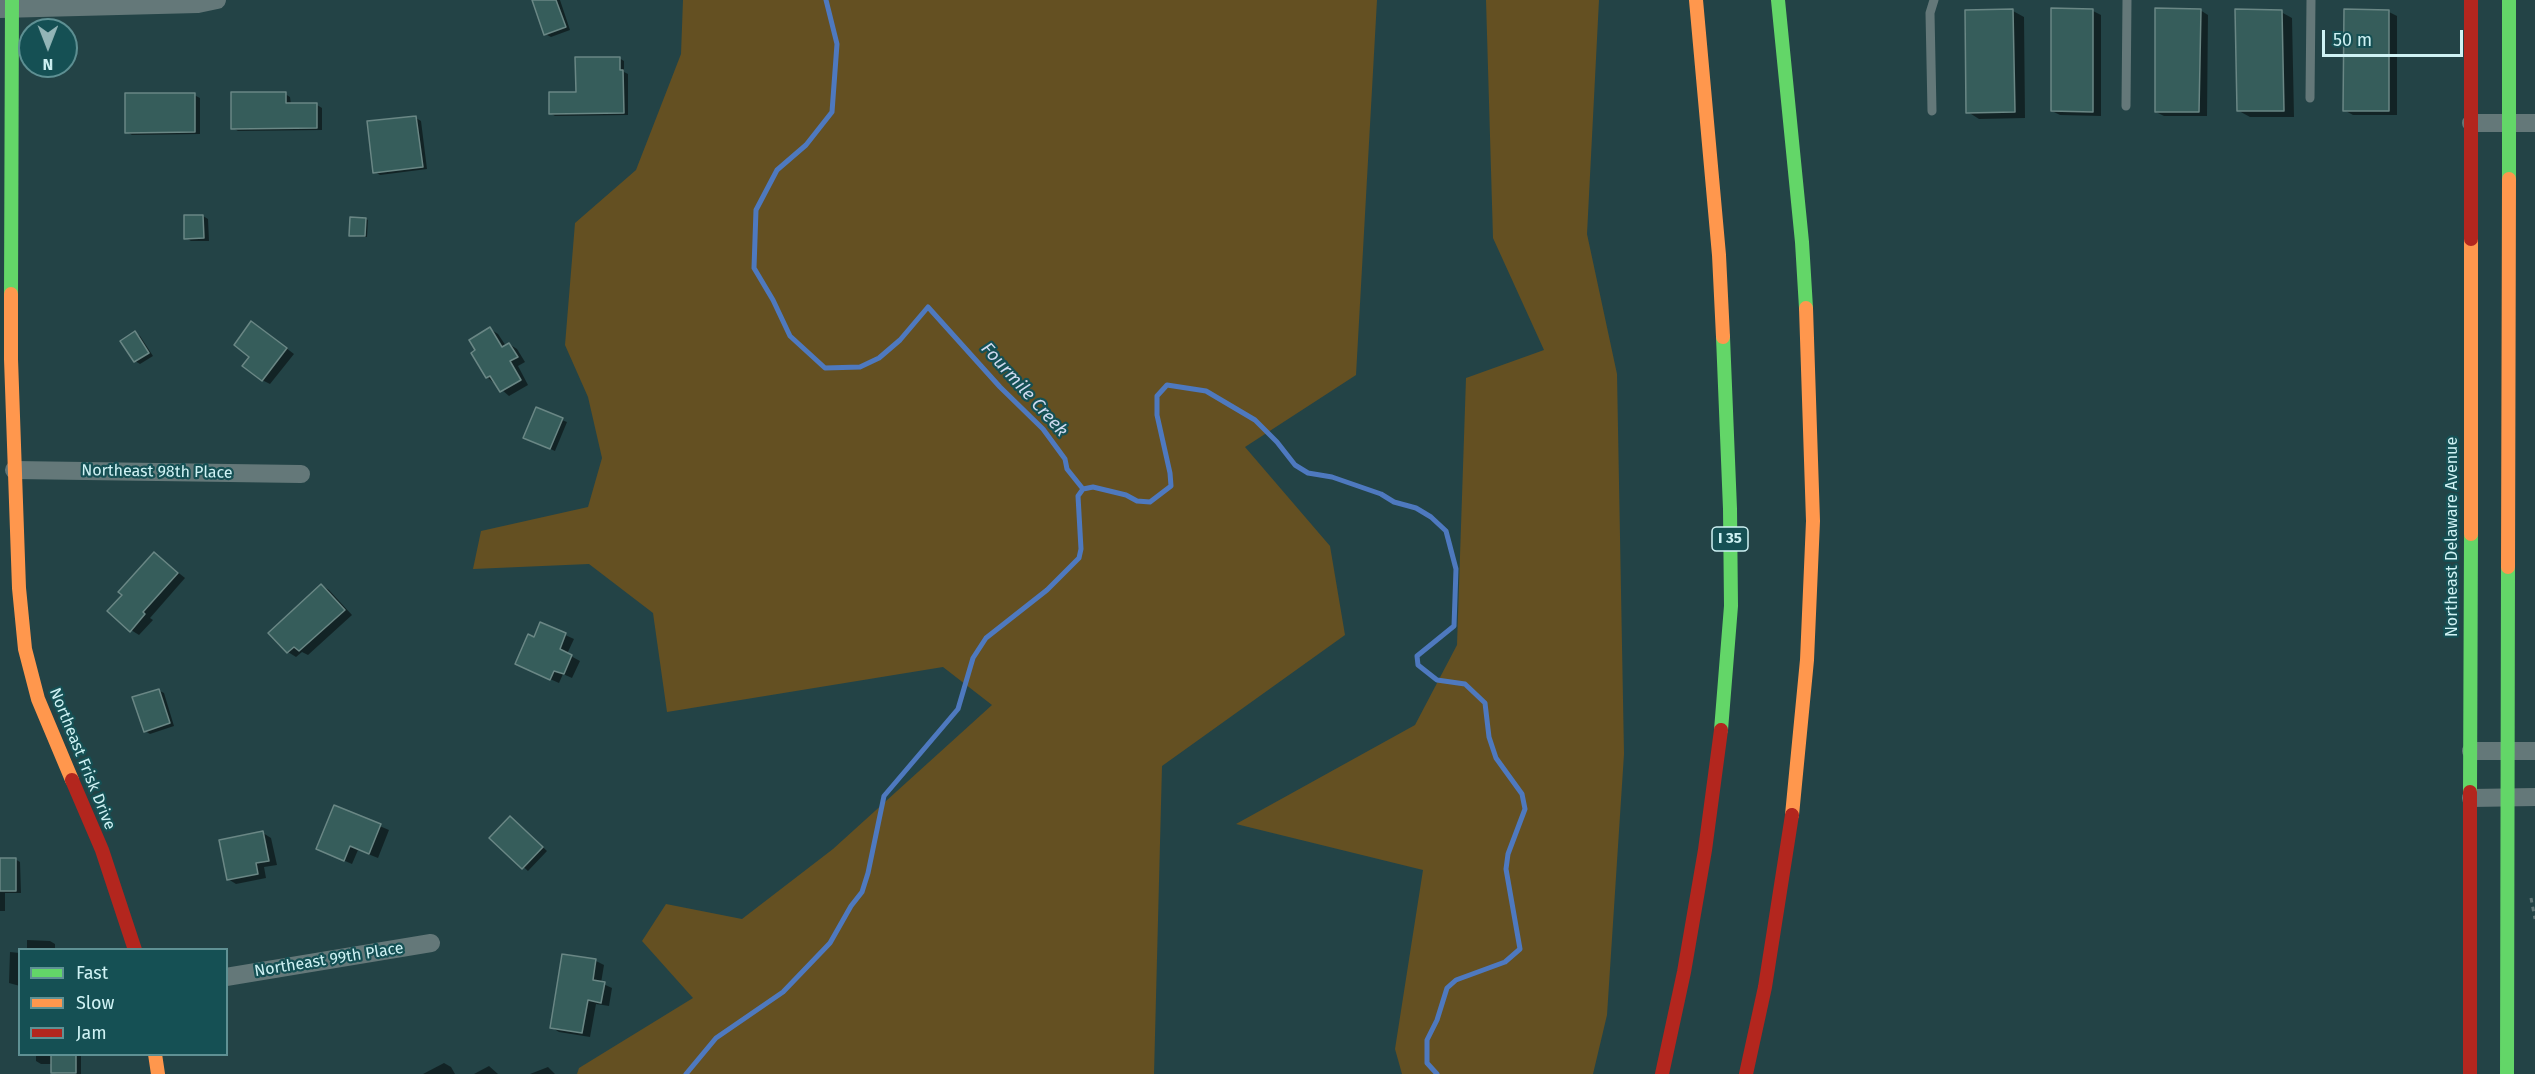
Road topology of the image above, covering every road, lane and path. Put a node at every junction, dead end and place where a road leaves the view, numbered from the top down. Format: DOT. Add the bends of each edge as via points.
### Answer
graph roads {
  1 [pos="217,0"];
  2 [pos="1696,0"];
  3 [pos="1778,0"];
  4 [pos="1934,0"];
  5 [pos="2127,0"];
  6 [pos="2311,0"];
  7 [pos="2471,0"];
  8 [pos="2509,0"];
  9 [pos="8,6"];
  10 [pos="6,37"];
  11 [pos="2310,98"];
  12 [pos="2126,106"];
  13 [pos="1932,111"];
  14 [pos="2471,123"];
  15 [pos="2508,123"];
  16 [pos="2535,123"];
  17 [pos="14,470"];
  18 [pos="301,474"];
  19 [pos="2535,750"];
  20 [pos="2471,751"];
  21 [pos="2507,751"];
  22 [pos="2535,797"];
  23 [pos="2471,798"];
  24 [pos="2507,798"];
  25 [pos="431,943"];
  26 [pos="134,948"];
  27 [pos="228,977"];
  28 [pos="155,1056"];
  29 [pos="158,1074"];
  30 [pos="1662,1074"];
  31 [pos="1746,1074"];
  32 [pos="2470,1074"];
  33 [pos="2507,1074"];
  1 -- 9 [label="street" via="198,4"];
  2 -- 30 [label="main road, I 35" via="1719,267 1731,606 1722,723 1705,850"];
  3 -- 31 [label="main road" via="1802,242 1813,522 1797,775 1781,895"];
  4 -- 13 [label="lane" via="1930,13"];
  5 -- 12 [label="lane"];
  6 -- 11 [label="lane"];
  7 -- 14 [label="main road, Northeast Delaware Avenue"];
  8 -- 15 [label="main road"];
  9 -- 10 [label="main road, Northeast Frisk Drive"];
  10 -- 17 [label="main road, Northeast Frisk Drive"];
  14 -- 15 [label="street"];
  14 -- 20 [label="main road, Northeast Delaware Avenue"];
  15 -- 16 [label="street"];
  15 -- 21 [label="main road"];
  17 -- 18 [label="street, Northeast 98th Place"];
  17 -- 26 [label="main road, Northeast Frisk Drive" via="25,649 38,699 102,850"];
  19 -- 21 [label="street"];
  20 -- 21 [label="street"];
  20 -- 23 [label="main road, Northeast Delaware Avenue"];
  21 -- 24 [label="main road"];
  22 -- 24 [label="street"];
  23 -- 24 [label="street"];
  23 -- 32 [label="main road, Northeast Delaware Avenue"];
  24 -- 33 [label="main road"];
  25 -- 27 [label="street, Northeast 99th Place"];
  28 -- 29 [label="main road"];
}
